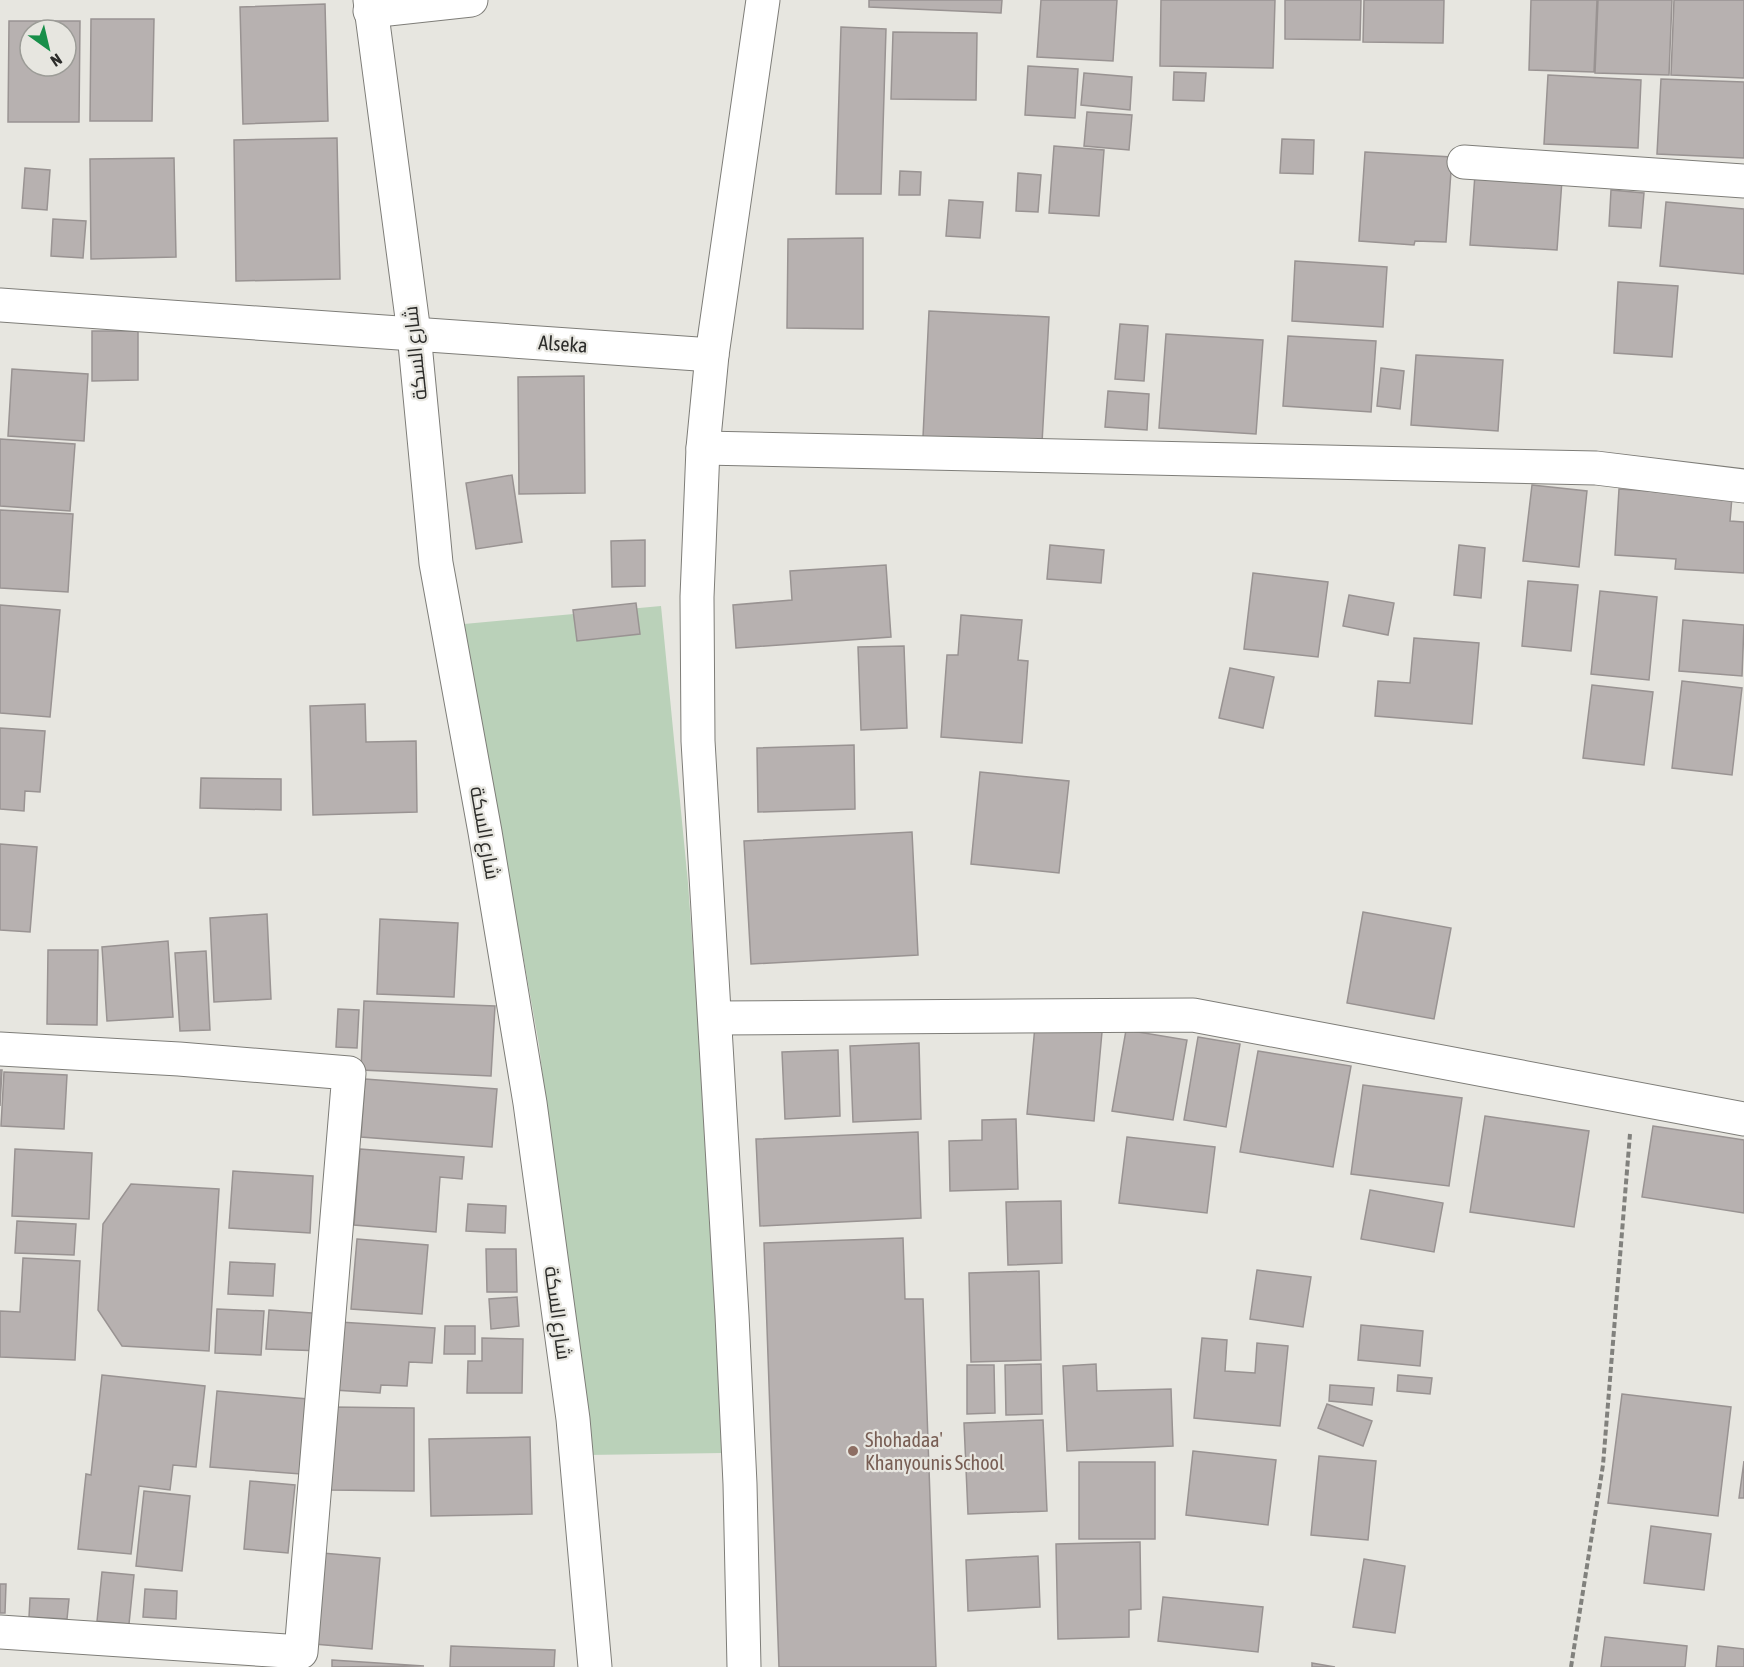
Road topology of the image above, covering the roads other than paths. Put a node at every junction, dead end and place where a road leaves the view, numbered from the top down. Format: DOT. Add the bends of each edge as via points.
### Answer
graph roads {
  1 [pos="471,0"];
  2 [pos="763,0"];
  3 [pos="370,5"];
  4 [pos="1464,162"];
  5 [pos="1744,181"];
  6 [pos="0,305"];
  7 [pos="414,333"];
  8 [pos="712,355"];
  9 [pos="703,448"];
  10 [pos="1744,486"];
  11 [pos="715,1018"];
  12 [pos="0,1049"];
  13 [pos="1744,1119"];
  14 [pos="0,1632"];
  15 [pos="253,1658"];
  16 [pos="595,1667"];
  17 [pos="744,1667"];
  1 -- 3 [label="street"];
  2 -- 8 [label="street"];
  3 -- 7 [label="street, شارع السكة"];
  4 -- 5 [label="street"];
  6 -- 7 [label="street, Alseka"];
  7 -- 8 [label="street, Alseka"];
  7 -- 16 [label="street, شارع السكة" via="436,563 532,1115 573,1419"];
  8 -- 9 [label="street"];
  9 -- 10 [label="street" via="1596,468"];
  9 -- 11 [label="street" via="697,597 698,741"];
  11 -- 13 [label="street" via="1193,1015"];
  11 -- 17 [label="street" via="740,1484"];
  12 -- 15 [label="street" via="349,1073 302,1652"];
  14 -- 15 [label="street"];
}
